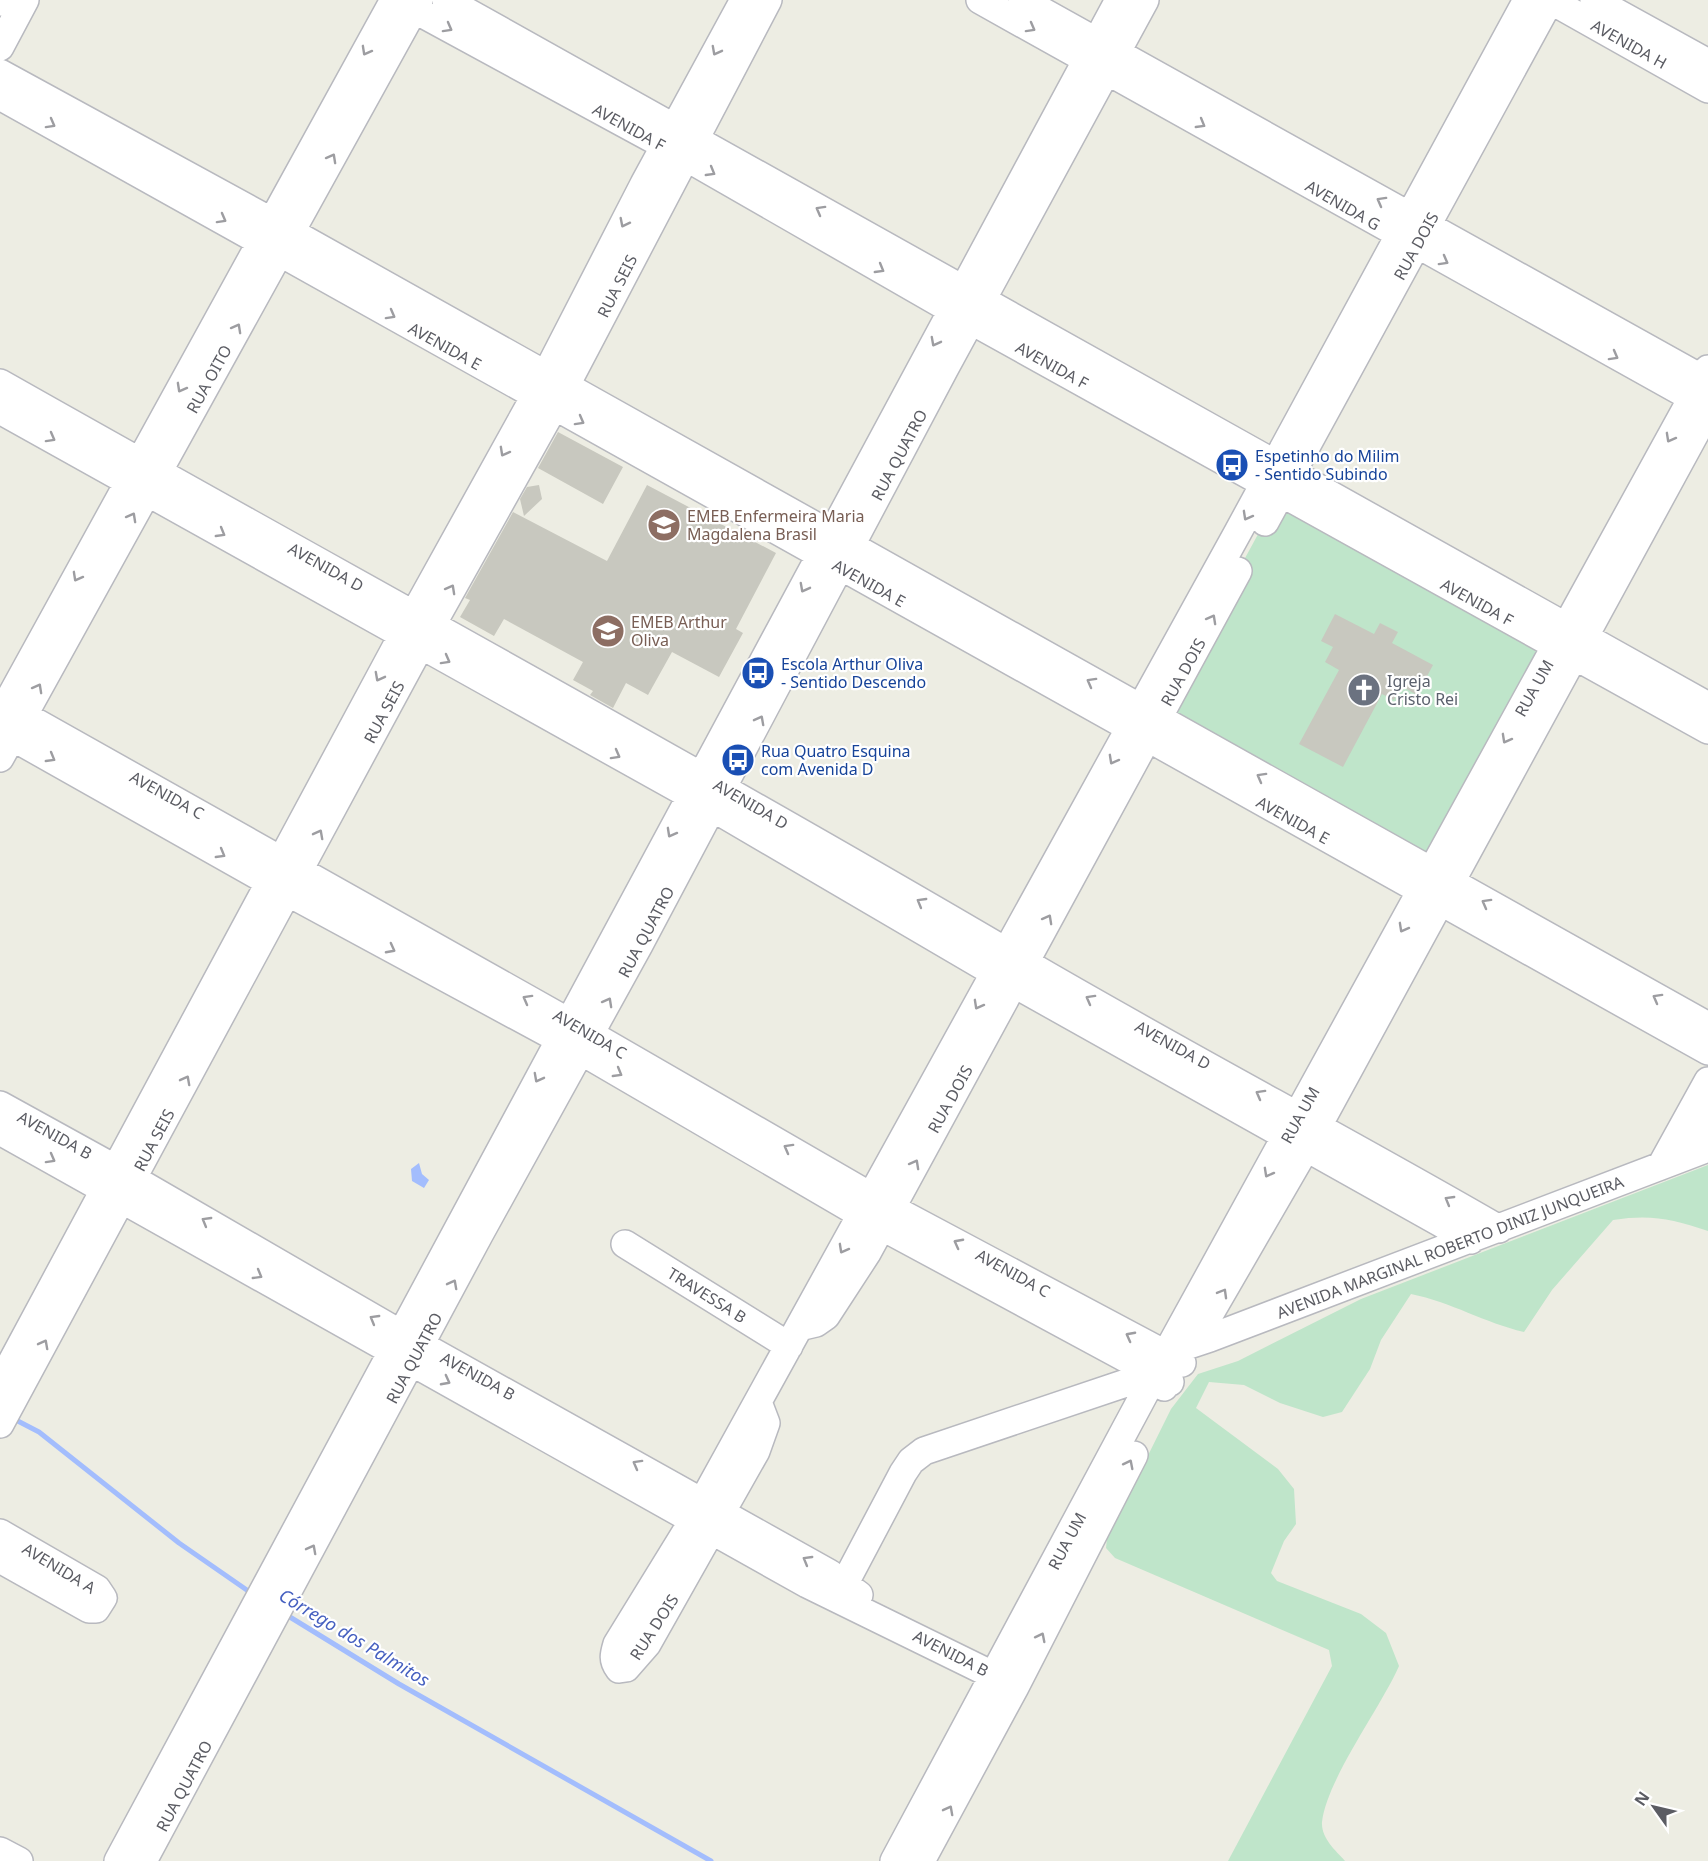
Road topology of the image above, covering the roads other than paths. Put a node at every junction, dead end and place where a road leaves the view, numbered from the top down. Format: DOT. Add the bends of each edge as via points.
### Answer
graph roads {
  1 [pos="25,0"];
  2 [pos="446,0"];
  3 [pos="744,0"];
  4 [pos="768,0"];
  5 [pos="980,0"];
  6 [pos="1022,0"];
  7 [pos="1119,0"];
  8 [pos="1145,0"];
  9 [pos="1527,0"];
  10 [pos="1550,0"];
  11 [pos="1594,0"];
  12 [pos="406,2"];
  13 [pos="0,47"];
  14 [pos="1102,56"];
  15 [pos="1708,63"];
  16 [pos="0,73"];
  17 [pos="1708,89"];
  18 [pos="0,96"];
  19 [pos="679,142"];
  20 [pos="1413,231"];
  21 [pos="276,237"];
  22 [pos="967,305"];
  23 [pos="0,383"];
  24 [pos="550,391"];
  25 [pos="1704,391"];
  26 [pos="0,410"];
  27 [pos="143,477"];
  28 [pos="1278,478"];
  29 [pos="836,552"];
  30 [pos="416,631"];
  31 [pos="1570,642"];
  32 [pos="1708,706"];
  33 [pos="6,723"];
  34 [pos="1144,724"];
  35 [pos="1708,730"];
  36 [pos="707,792"];
  37 [pos="284,876"];
  38 [pos="1437,888"];
  39 [pos="1514,931"];
  40 [pos="1010,968"];
  41 [pos="1708,1026"];
  42 [pos="574,1037"];
  43 [pos="1708,1051"];
  44 [pos="1708,1081"];
  45 [pos="0,1105"];
  46 [pos="1708,1121"];
  47 [pos="0,1131"];
  48 [pos="1303,1131"];
  49 [pos="1699,1152"];
  50 [pos="1661,1166"];
  51 [pos="120,1183"];
  52 [pos="877,1211"];
  53 [pos="1499,1229"];
  54 [pos="1472,1240"];
  55 [pos="625,1244"];
  56 [pos="794,1336"];
  57 [pos="406,1348"];
  58 [pos="1170,1366"];
  59 [pos="8,1390"];
  60 [pos="0,1424"];
  61 [pos="708,1516"];
  62 [pos="0,1533"];
  63 [pos="0,1559"];
  64 [pos="841,1591"];
  65 [pos="1005,1681"];
  66 [pos="225,1686"];
  67 [pos="0,1851"];
  68 [pos="19,1861"];
  69 [pos="118,1861"];
  70 [pos="143,1861"];
  71 [pos="894,1861"];
  72 [pos="921,1861"];
  1 -- 13 [label="street"];
  2 -- 19 [label="street, AVENIDA F"];
  3 -- 19 [label="street, RUA SEIS, one-way"];
  4 -- 19 [label="street, RUA SEIS"];
  5 -- 14 [label="street, AVENIDA G, one-way"];
  6 -- 14 [label="street, AVENIDA G"];
  7 -- 14 [label="street, RUA QUATRO"];
  8 -- 14 [label="street, RUA QUATRO"];
  9 -- 20 [label="street, RUA DOIS"];
  10 -- 17 [label="street, AVENIDA H"];
  10 -- 20 [label="street, RUA DOIS"];
  11 -- 15 [label="street, AVENIDA H"];
  12 -- 19 [label="street, AVENIDA F, one-way"];
  12 -- 21 [label="street, RUA OITO"];
  14 -- 20 [label="street, AVENIDA G"];
  14 -- 22 [label="street, RUA QUATRO"];
  16 -- 21 [label="street, AVENIDA E"];
  18 -- 21 [label="street, AVENIDA E, one-way"];
  19 -- 22 [label="street, AVENIDA F"];
  19 -- 24 [label="street, RUA SEIS"];
  20 -- 25 [label="street, AVENIDA G"];
  20 -- 28 [label="street, RUA DOIS"];
  21 -- 24 [label="street, AVENIDA E"];
  21 -- 27 [label="street, RUA OITO"];
  22 -- 28 [label="street, AVENIDA F"];
  22 -- 29 [label="street, RUA QUATRO"];
  23 -- 27 [label="street, AVENIDA D"];
  24 -- 29 [label="street, AVENIDA E"];
  24 -- 30 [label="street, RUA SEIS"];
  25 -- 31 [label="street, RUA UM"];
  26 -- 27 [label="street, AVENIDA D, one-way"];
  27 -- 30 [label="street, AVENIDA D"];
  27 -- 33 [label="street, RUA OITO"];
  28 -- 31 [label="street, AVENIDA F"];
  28 -- 34 [label="street, RUA DOIS"];
  29 -- 34 [label="street, AVENIDA E"];
  29 -- 36 [label="street, RUA QUATRO"];
  30 -- 36 [label="street, AVENIDA D"];
  30 -- 37 [label="street, RUA SEIS"];
  31 -- 32 [label="street, AVENIDA F"];
  31 -- 35 [label="street, AVENIDA F"];
  31 -- 38 [label="street, RUA UM"];
  33 -- 37 [label="street, AVENIDA C"];
  34 -- 38 [label="street, AVENIDA E"];
  34 -- 40 [label="street, RUA DOIS"];
  36 -- 40 [label="street, AVENIDA D"];
  36 -- 42 [label="street, RUA QUATRO"];
  37 -- 42 [label="street, AVENIDA C"];
  37 -- 51 [label="street, RUA SEIS"];
  38 -- 39 [label="street, AVENIDA E"];
  38 -- 48 [label="street, RUA UM"];
  41 -- 39 [label="street, AVENIDA E, one-way"];
  39 -- 43 [label="street, AVENIDA E"];
  40 -- 48 [label="street, AVENIDA D"];
  40 -- 52 [label="street, RUA DOIS"];
  42 -- 52 [label="street, AVENIDA C"];
  42 -- 57 [label="street, RUA QUATRO"];
  44 -- 50 [label="street"];
  45 -- 51 [label="street, AVENIDA B"];
  46 -- 49 [label="street"];
  47 -- 51 [label="street, AVENIDA B, one-way"];
  53 -- 48 [label="street, AVENIDA D, one-way"];
  48 -- 54 [label="street, AVENIDA D"];
  48 -- 58 [label="street, RUA UM"];
  49 -- 50 [label="street, AVENIDA MARGINAL ROBERTO DINIZ JUNQUEIRA"];
  50 -- 53 [label="street, AVENIDA MARGINAL ROBERTO DINIZ JUNQUEIRA"];
  51 -- 57 [label="street, AVENIDA B"];
  51 -- 59 [label="street, RUA SEIS"];
  52 -- 56 [label="street, RUA DOIS" via="831,1310"];
  52 -- 58 [label="street, AVENIDA C"];
  53 -- 54 [label="street, AVENIDA MARGINAL ROBERTO DINIZ JUNQUEIRA"];
  54 -- 58 [label="street, AVENIDA MARGINAL ROBERTO DINIZ JUNQUEIRA"];
  55 -- 56 [label="street, TRAVESSA B"];
  56 -- 61 [label="street, RUA DOIS" via="758,1402 766,1423 764,1432"];
  57 -- 61 [label="street, AVENIDA B"];
  57 -- 66 [label="street, RUA QUATRO"];
  58 -- 64 [label="street, AVENIDA MARGINAL ROBERTO DINIZ JUNQUEIRA" via="924,1450 903,1473"];
  58 -- 65 [label="street, RUA UM"];
  59 -- 60 [label="street, RUA SEIS"];
  61 -- 61 [label="street, RUA DOIS" via="617,1644 613,1655 619,1669 626,1668 646,1644"];
  61 -- 64 [label="street, AVENIDA B"];
  62 -- 63 [label="street, AVENIDA A" via="97,1589 103,1598 96,1609 89,1609"];
  64 -- 65 [label="street, AVENIDA B" via="886,1620"];
  65 -- 71 [label="street, RUA UM"];
  72 -- 65 [label="street, RUA UM, one-way"];
  66 -- 69 [label="street, RUA QUATRO"];
  66 -- 70 [label="street, RUA QUATRO"];
  67 -- 68 [label="street"];
}
